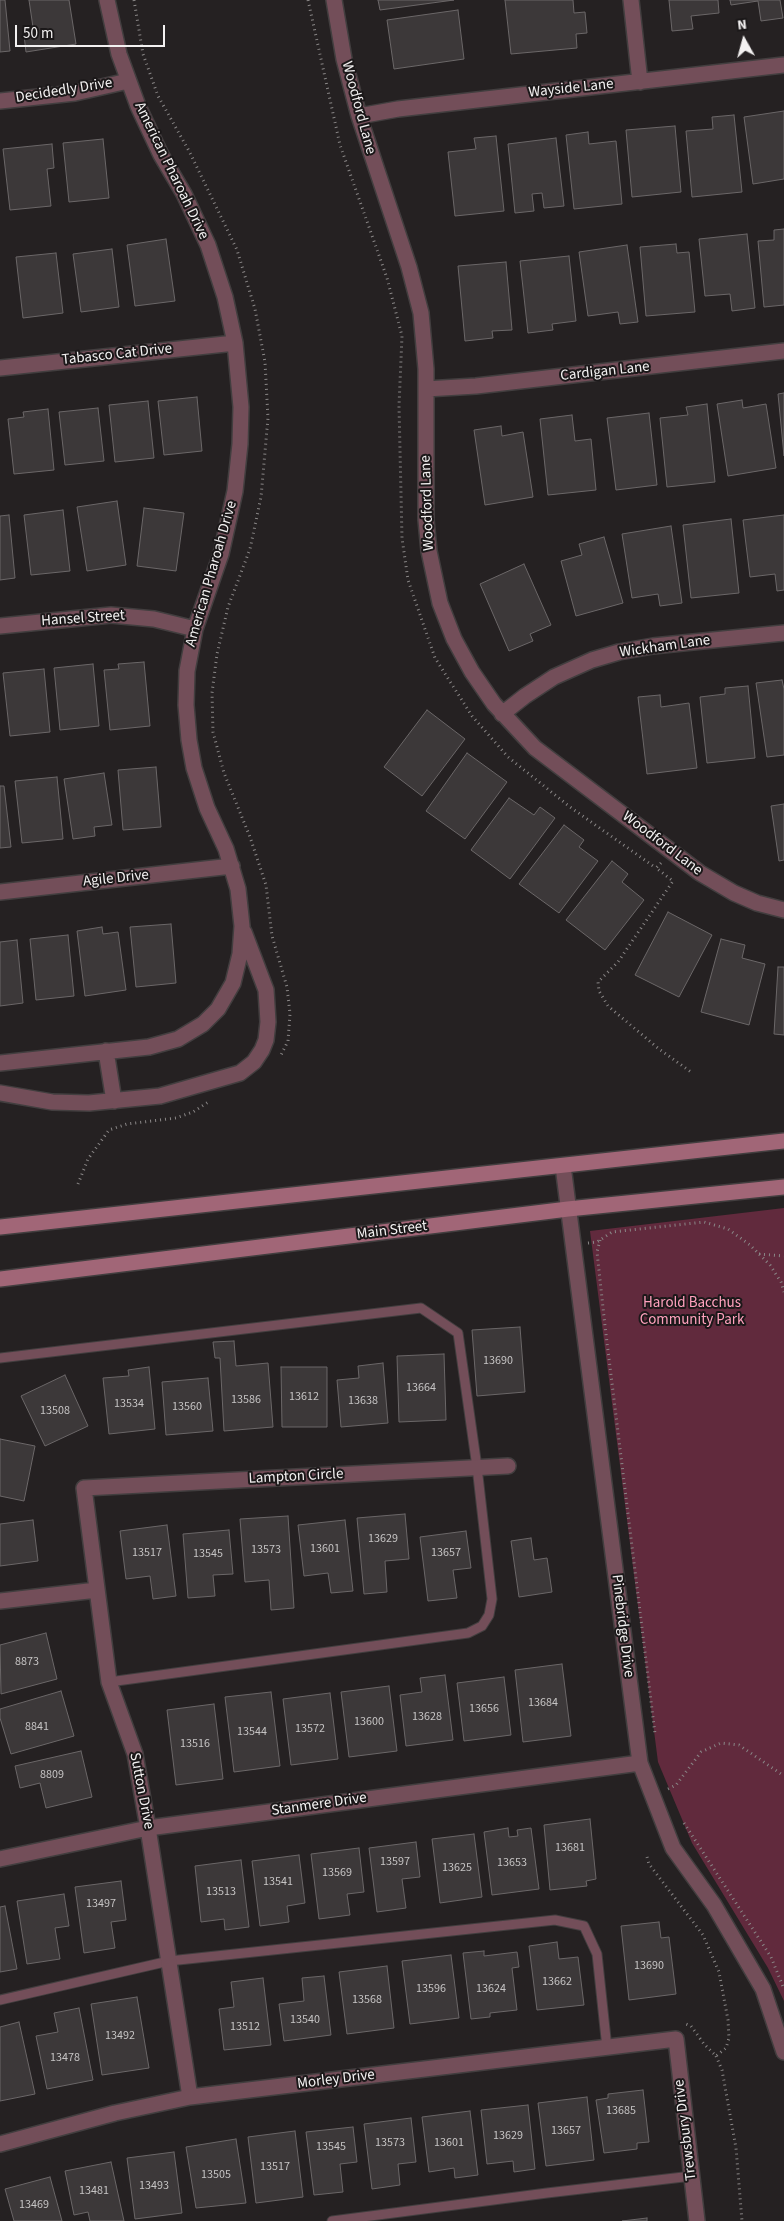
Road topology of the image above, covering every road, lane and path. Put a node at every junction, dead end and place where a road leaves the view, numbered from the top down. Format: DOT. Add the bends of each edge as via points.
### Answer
graph roads {
  1 [pos="107,0"];
  2 [pos="134,0"];
  3 [pos="334,0"];
  4 [pos="631,0"];
  5 [pos="784,65"];
  6 [pos="128,81"];
  7 [pos="640,82"];
  8 [pos="0,101"];
  9 [pos="358,116"];
  10 [pos="235,342"];
  11 [pos="784,351"];
  12 [pos="0,368"];
  13 [pos="426,389"];
  14 [pos="0,626"];
  15 [pos="195,630"];
  16 [pos="784,633"];
  17 [pos="502,714"];
  18 [pos="673,852"];
  19 [pos="232,866"];
  20 [pos="0,892"];
  21 [pos="784,910"];
  22 [pos="242,926"];
  23 [pos="106,1051"];
  24 [pos="0,1063"];
  25 [pos="276,1063"];
  26 [pos="691,1072"];
  27 [pos="0,1093"];
  28 [pos="114,1101"];
  29 [pos="211,1101"];
  30 [pos="784,1142"];
  31 [pos="563,1166"];
  32 [pos="78,1184"];
  33 [pos="784,1187"];
  34 [pos="568,1209"];
  35 [pos="0,1227"];
  36 [pos="600,1240"];
  37 [pos="573,1245"];
  38 [pos="759,1254"];
  39 [pos="784,1256"];
  40 [pos="0,1279"];
  41 [pos="784,1292"];
  42 [pos="0,1358"];
  43 [pos="508,1466"];
  44 [pos="478,1467"];
  45 [pos="84,1488"];
  46 [pos="97,1590"];
  47 [pos="0,1601"];
  48 [pos="109,1682"];
  49 [pos="655,1736"];
  50 [pos="640,1763"];
  51 [pos="784,1776"];
  52 [pos="653,1797"];
  53 [pos="682,1820"];
  54 [pos="148,1828"];
  55 [pos="647,1857"];
  56 [pos="0,1859"];
  57 [pos="169,1961"];
  58 [pos="784,1989"];
  59 [pos="0,2000"];
  60 [pos="676,2039"];
  61 [pos="607,2048"];
  62 [pos="784,2052"];
  63 [pos="716,2056"];
  64 [pos="190,2097"];
  65 [pos="0,2144"];
  66 [pos="692,2176"];
  67 [pos="332,2221"];
  68 [pos="697,2221"];
  69 [pos="742,2221"];
  1 -- 6 [label="street, American Pharoah Drive"];
  2 -- 25 [label="path" via="144,54 158,96 189,151 236,250 255,310 265,362 268,418 261,498 250,549 226,614 212,693 213,732 224,773 266,885 272,936 287,988 290,1014 288,1041"];
  3 -- 9 [label="street, Woodford Lane"];
  4 -- 7 [label="street"];
  5 -- 7 [label="street, Wayside Lane"];
  6 -- 8 [label="street, Decidedly Drive" via="75,93"];
  6 -- 10 [label="street, American Pharoah Drive" via="149,130 208,245"];
  7 -- 9 [label="street, Wayside Lane"];
  9 -- 13 [label="street, Woodford Lane" via="415,290 425,345"];
  10 -- 12 [label="street, Tabasco Cat Drive"];
  10 -- 15 [label="street, American Pharoah Drive" via="241,407 235,490 221,554"];
  11 -- 13 [label="street, Cardigan Lane"];
  13 -- 17 [label="street, Woodford Lane" via="426,520 434,581 448,625 461,652 484,692"];
  14 -- 15 [label="street, Hansel Street" via="111,615 154,619"];
  15 -- 19 [label="street, American Pharoah Drive" via="186,685 188,740 200,788"];
  16 -- 17 [label="street, Wickham Lane" via="619,652 586,662 554,677"];
  17 -- 18 [label="street, Woodford Lane" via="553,762"];
  18 -- 21 [label="street, Woodford Lane" via="734,893"];
  18 -- 26 [label="path" via="656,868 673,881 618,962 598,982 599,991 608,1006"];
  19 -- 20 [label="street, Agile Drive"];
  19 -- 22 [label="street, American Pharoah Drive"];
  22 -- 23 [label="street, American Pharoah Drive" via="239,962 233,983 224,1002 203,1024 170,1042"];
  22 -- 28 [label="street, American Pharoah Drive" via="266,990 268,1031 259,1055 247,1068 227,1078 160,1096"];
  23 -- 24 [label="street, American Pharoah Drive"];
  23 -- 28 [label="street"];
  27 -- 28 [label="street, American Pharoah Drive" via="64,1103"];
  29 -- 32 [label="path" via="176,1118 127,1124 109,1130 88,1159"];
  30 -- 31 [label="main road"];
  31 -- 34 [label="street, Pinebridge Drive"];
  31 -- 35 [label="main road"];
  33 -- 34 [label="main road, Main Street"];
  34 -- 37 [label="street, Pinebridge Drive"];
  34 -- 40 [label="main road, Main Street"];
  36 -- 37 [label="path"];
  36 -- 38 [label="path" via="612,1232 704,1222 728,1229"];
  36 -- 49 [label="path" via="597,1252 605,1326"];
  37 -- 50 [label="street, Pinebridge Drive"];
  38 -- 39 [label="path"];
  38 -- 41 [label="path" via="770,1265"];
  42 -- 44 [label="lane" via="421,1308 458,1333"];
  43 -- 44 [label="street, Lampton Circle"];
  44 -- 45 [label="street, Lampton Circle"];
  44 -- 48 [label="lane" via="492,1599 489,1615 482,1626 468,1633"];
  45 -- 46 [label="street, Sutton Drive"];
  46 -- 47 [label="street"];
  46 -- 48 [label="street, Sutton Drive"];
  48 -- 54 [label="street, Sutton Drive" via="134,1754"];
  50 -- 52 [label="street, Pinebridge Drive"];
  50 -- 54 [label="street, Stanmere Drive"];
  51 -- 52 [label="path" via="739,1745 721,1743 701,1752 676,1785"];
  52 -- 62 [label="street, Pinebridge Drive" via="673,1848 714,1905 763,1989"];
  53 -- 58 [label="path" via="771,1957"];
  54 -- 56 [label="street, Stanmere Drive"];
  54 -- 57 [label="street, Sutton Drive"];
  55 -- 63 [label="path" via="703,1935 718,1972 729,2038 726,2048"];
  57 -- 59 [label="lane"];
  57 -- 61 [label="lane" via="555,1920 584,1926 597,1954"];
  57 -- 64 [label="street, Sutton Drive"];
  60 -- 61 [label="street, Morley Drive"];
  60 -- 63 [label="path" via="687,2023"];
  60 -- 66 [label="street, Trewsbury Drive"];
  61 -- 64 [label="street, Morley Drive"];
  63 -- 69 [label="path" via="722,2070 736,2148"];
  64 -- 65 [label="street, Morley Drive"];
  66 -- 67 [label="lane"];
  66 -- 68 [label="street, Trewsbury Drive"];
}
